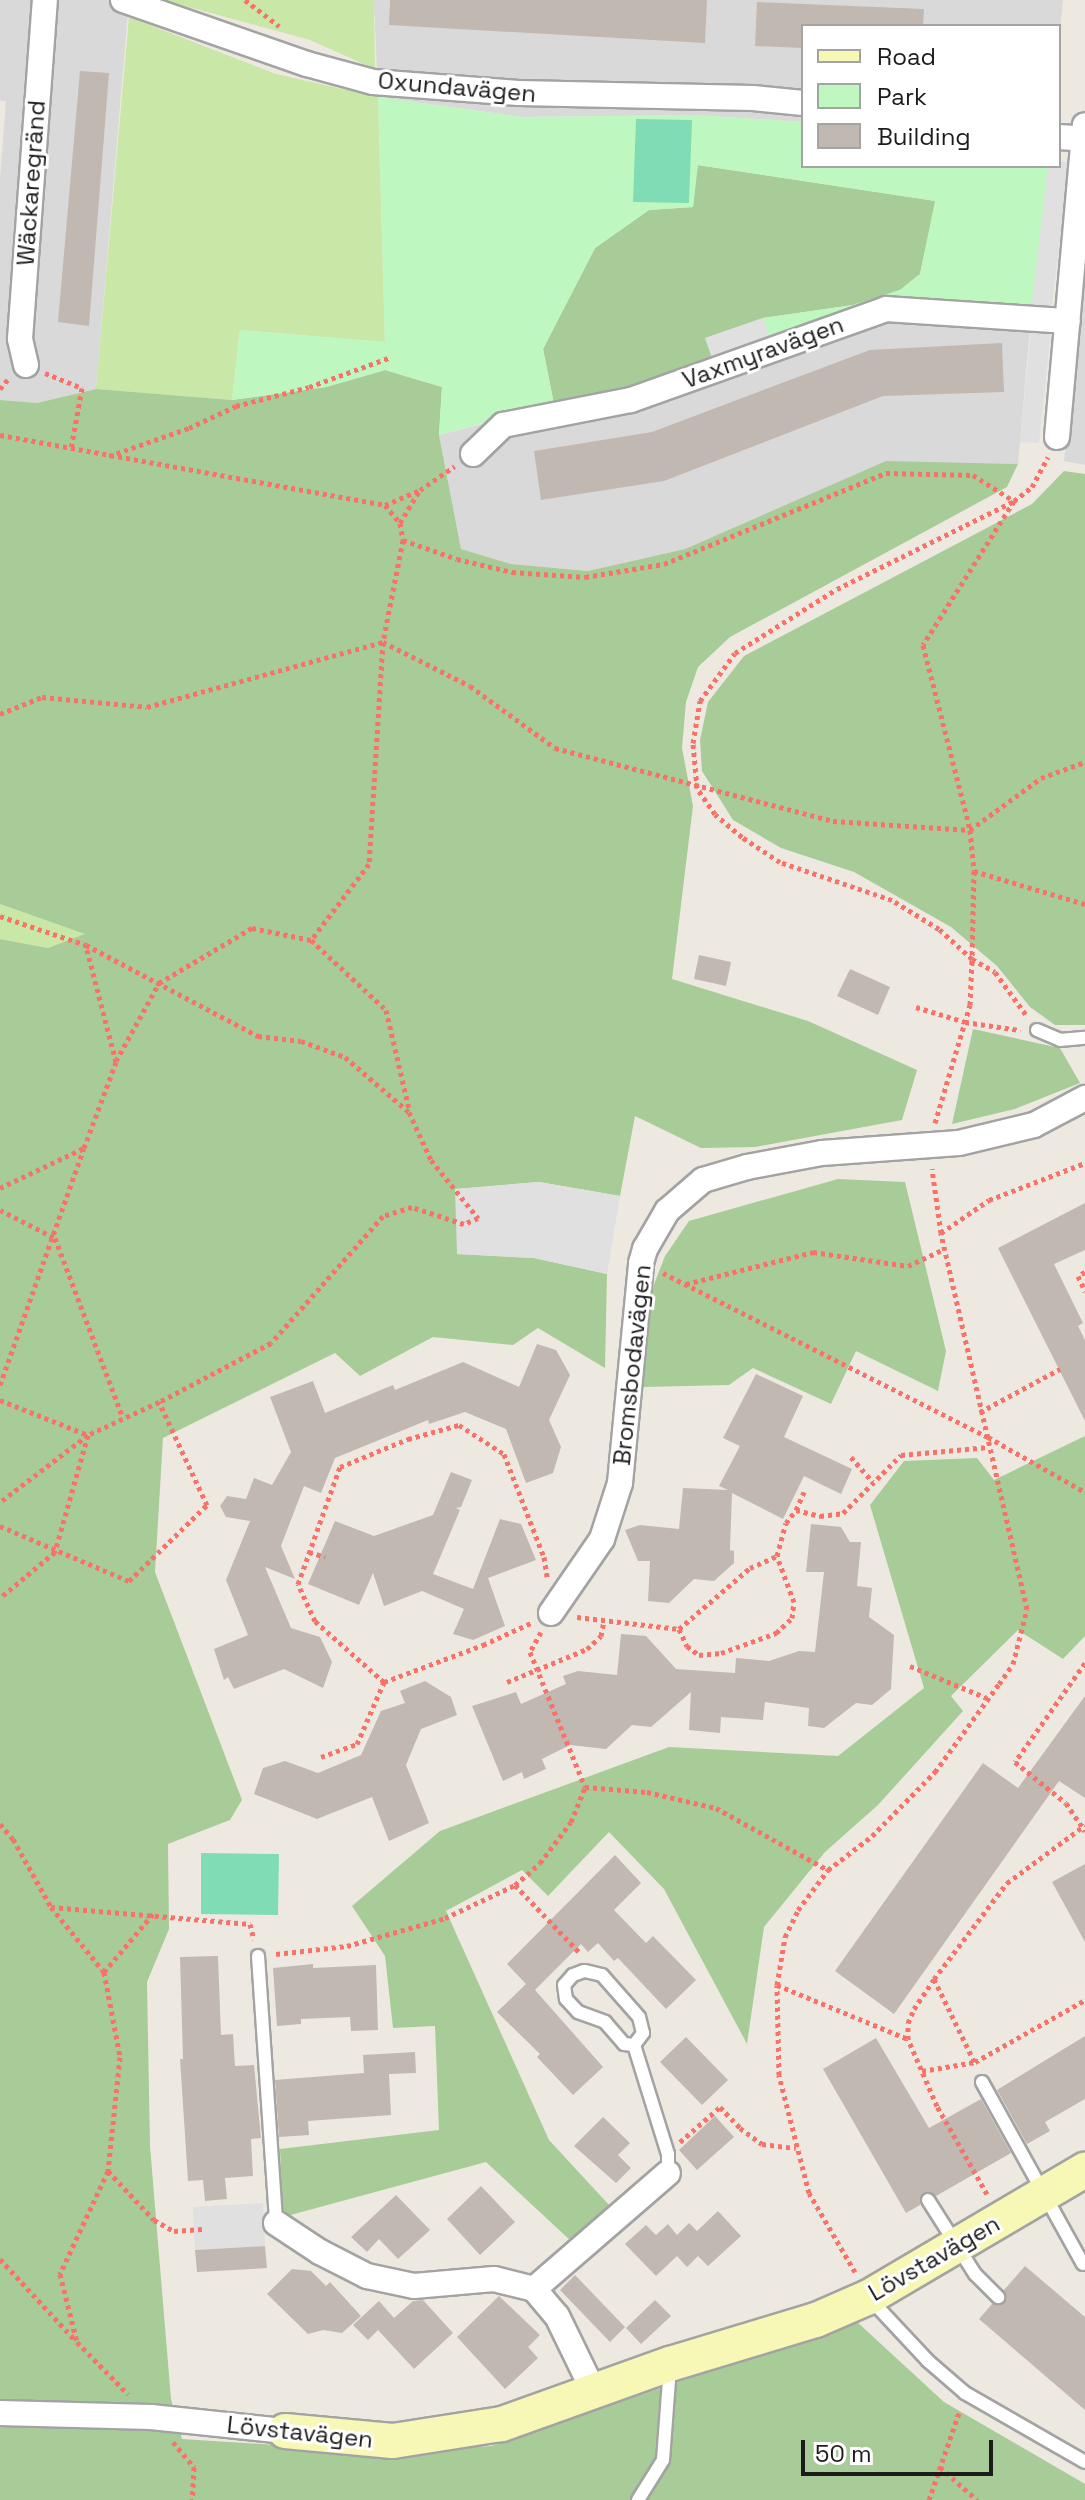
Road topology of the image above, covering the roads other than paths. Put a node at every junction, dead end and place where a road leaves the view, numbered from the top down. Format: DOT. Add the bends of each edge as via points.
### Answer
graph roads {
  1 [pos="45,0"];
  2 [pos="123,0"];
  3 [pos="801,103"];
  4 [pos="1085,134"];
  5 [pos="1061,137"];
  6 [pos="1068,321"];
  7 [pos="26,365"];
  8 [pos="1057,437"];
  9 [pos="473,454"];
  10 [pos="1037,1030"];
  11 [pos="1085,1038"];
  12 [pos="1085,1098"];
  13 [pos="551,1613"];
  14 [pos="258,1956"];
  15 [pos="634,2045"];
  16 [pos="982,2082"];
  17 [pos="668,2163"];
  18 [pos="1085,2170"];
  19 [pos="1043,2194"];
  20 [pos="928,2200"];
  21 [pos="276,2223"];
  22 [pos="956,2247"];
  23 [pos="1083,2264"];
  24 [pos="534,2289"];
  25 [pos="869,2297"];
  26 [pos="998,2297"];
  27 [pos="670,2364"];
  28 [pos="593,2390"];
  29 [pos="0,2413"];
  30 [pos="285,2431"];
  31 [pos="1085,2462"];
  32 [pos="638,2500"];
  1 -- 7 [label="street, Wäckaregränd" via="20,339"];
  2 -- 3 [label="street, Oxundavägen" via="373,82"];
  4 -- 5 [label="street"];
  4 -- 6 [label="street"];
  6 -- 8 [label="street"];
  6 -- 9 [label="street, Vaxmyravägen" via="886,309 631,400 503,425"];
  10 -- 11 [label="lane" via="1060,1040"];
  12 -- 13 [label="street, Bromsbodavägen" via="1034,1125 959,1143 822,1153 747,1167 703,1180 667,1211 641,1263 620,1483 602,1539"];
  14 -- 21 [label="lane"];
  15 -- 15 [label="lane" via="624,2044 605,2022 578,2012 566,1999 564,1985 573,1975 602,1975 639,2017 643,2033"];
  15 -- 17 [label="lane"];
  16 -- 19 [label="lane"];
  17 -- 24 [label="street"];
  18 -- 19 [label="street, Lövstavägen"];
  19 -- 22 [label="street, Lövstavägen"];
  19 -- 23 [label="lane"];
  20 -- 22 [label="lane"];
  21 -- 24 [label="street" via="367,2276 414,2286 494,2279"];
  22 -- 25 [label="street, Lövstavägen"];
  22 -- 26 [label="lane"];
  24 -- 28 [label="street" via="557,2316"];
  25 -- 27 [label="street, Lövstavägen" via="816,2320"];
  25 -- 31 [label="lane" via="965,2393"];
  27 -- 28 [label="street, Lövstavägen"];
  27 -- 32 [label="lane" via="663,2460"];
  28 -- 30 [label="street, Lövstavägen" via="502,2424 393,2441"];
  29 -- 30 [label="street, Lövstavägen" via="151,2417"];
}
